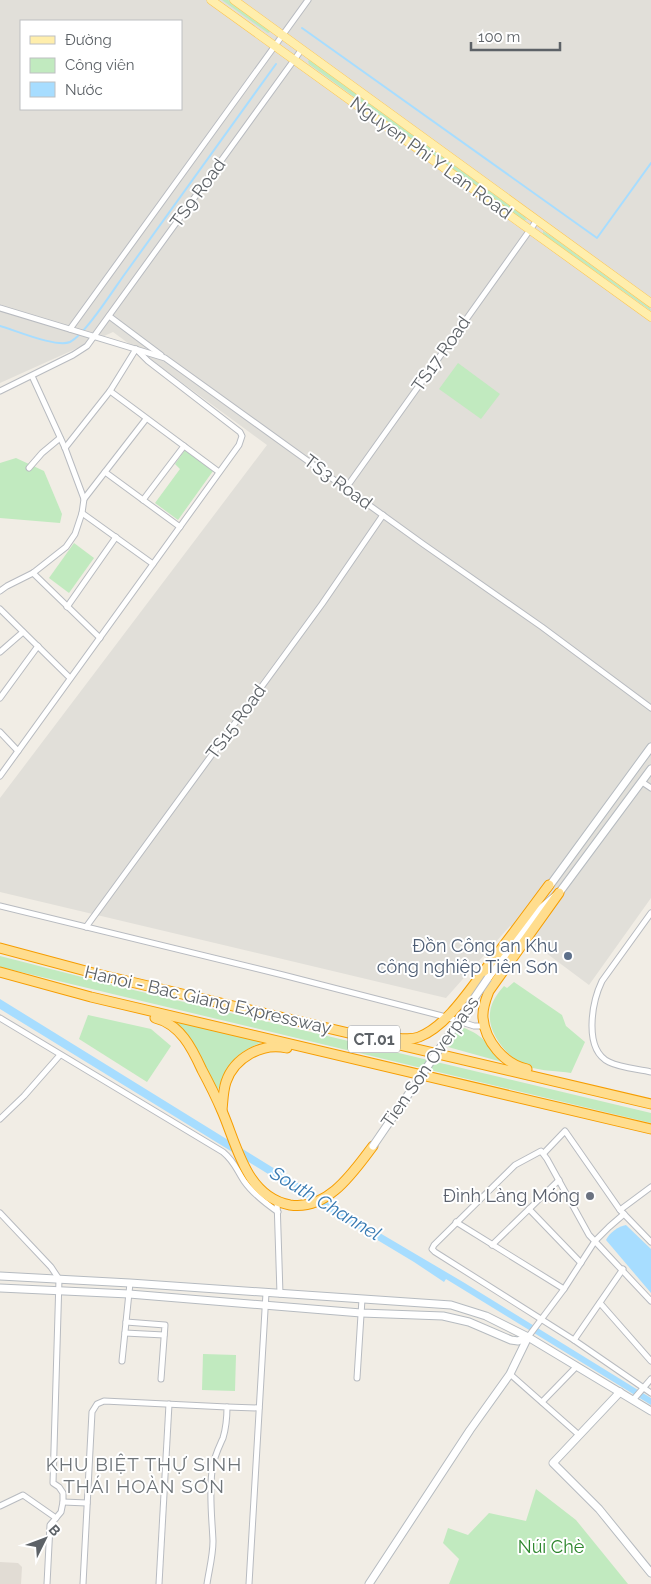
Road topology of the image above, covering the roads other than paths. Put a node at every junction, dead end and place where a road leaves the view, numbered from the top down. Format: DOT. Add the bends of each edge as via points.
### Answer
graph roads {
  1 [pos="211,0"];
  2 [pos="234,0"];
  3 [pos="308,0"];
  4 [pos="283,36"];
  5 [pos="275,46"];
  6 [pos="302,49"];
  7 [pos="294,60"];
  8 [pos="537,220"];
  9 [pos="530,230"];
  10 [pos="651,303"];
  11 [pos="0,308"];
  12 [pos="109,316"];
  13 [pos="651,317"];
  14 [pos="70,329"];
  15 [pos="93,336"];
  16 [pos="136,349"];
  17 [pos="166,358"];
  18 [pos="32,376"];
  19 [pos="0,391"];
  20 [pos="110,391"];
  21 [pos="146,418"];
  22 [pos="60,438"];
  23 [pos="184,446"];
  24 [pos="65,448"];
  25 [pos="29,468"];
  26 [pos="105,472"];
  27 [pos="219,472"];
  28 [pos="346,488"];
  29 [pos="84,499"];
  30 [pos="143,500"];
  31 [pos="82,513"];
  32 [pos="383,515"];
  33 [pos="180,527"];
  34 [pos="116,537"];
  35 [pos="153,564"];
  36 [pos="32,573"];
  37 [pos="0,591"];
  38 [pos="68,607"];
  39 [pos="0,609"];
  40 [pos="23,632"];
  41 [pos="100,638"];
  42 [pos="38,646"];
  43 [pos="0,652"];
  44 [pos="70,678"];
  45 [pos="0,698"];
  46 [pos="651,708"];
  47 [pos="0,732"];
  48 [pos="651,748"];
  49 [pos="18,751"];
  50 [pos="651,769"];
  51 [pos="0,776"];
  52 [pos="642,782"];
  53 [pos="651,788"];
  54 [pos="549,886"];
  55 [pos="559,893"];
  56 [pos="0,906"];
  57 [pos="538,911"];
  58 [pos="651,913"];
  59 [pos="86,927"];
  60 [pos="0,948"];
  61 [pos="0,974"];
  62 [pos="97,974"];
  63 [pos="446,1017"];
  64 [pos="0,1018"];
  65 [pos="484,1026"];
  66 [pos="60,1055"];
  67 [pos="651,1072"];
  68 [pos="440,1079"];
  69 [pos="651,1100"];
  70 [pos="651,1104"];
  71 [pos="222,1110"];
  72 [pos="0,1119"];
  73 [pos="651,1129"];
  74 [pos="372,1146"];
  75 [pos="544,1152"];
  76 [pos="559,1180"];
  77 [pos="651,1187"];
  78 [pos="277,1200"];
  79 [pos="529,1209"];
  80 [pos="0,1212"];
  81 [pos="278,1212"];
  82 [pos="622,1212"];
  83 [pos="456,1222"];
  84 [pos="595,1241"];
  85 [pos="651,1242"];
  86 [pos="492,1244"];
  87 [pos="581,1263"];
  88 [pos="622,1269"];
  89 [pos="0,1276"];
  90 [pos="60,1279"];
  91 [pos="130,1283"];
  92 [pos="0,1288"];
  93 [pos="564,1289"];
  94 [pos="60,1291"];
  95 [pos="266,1293"];
  96 [pos="129,1294"];
  97 [pos="280,1294"];
  98 [pos="362,1299"];
  99 [pos="651,1301"];
  100 [pos="600,1303"];
  101 [pos="266,1305"];
  102 [pos="361,1313"];
  103 [pos="539,1321"];
  104 [pos="126,1322"];
  105 [pos="125,1333"];
  106 [pos="164,1335"];
  107 [pos="528,1337"];
  108 [pos="574,1340"];
  109 [pos="122,1361"];
  110 [pos="651,1361"];
  111 [pos="577,1366"];
  112 [pos="510,1374"];
  113 [pos="357,1378"];
  114 [pos="161,1379"];
  115 [pos="651,1379"];
  116 [pos="642,1388"];
  117 [pos="620,1392"];
  118 [pos="651,1393"];
  119 [pos="633,1400"];
  120 [pos="542,1402"];
  121 [pos="170,1404"];
  122 [pos="227,1407"];
  123 [pos="259,1408"];
  124 [pos="651,1411"];
  125 [pos="579,1435"];
  126 [pos="63,1502"];
  127 [pos="87,1502"];
  128 [pos="0,1506"];
  129 [pos="56,1518"];
  130 [pos="651,1573"];
  131 [pos="47,1584"];
  132 [pos="84,1584"];
  133 [pos="159,1584"];
  134 [pos="208,1584"];
  135 [pos="249,1584"];
  136 [pos="369,1584"];
  1 -- 5 [label="main road, Nguyen Phi Y Lan Road"];
  2 -- 4 [label="main road, Nguyen Phi Y Lan Road"];
  3 -- 4 [label="street"];
  4 -- 5 [label="street"];
  4 -- 6 [label="main road, Nguyen Phi Y Lan Road"];
  5 -- 7 [label="main road, Nguyen Phi Y Lan Road"];
  5 -- 14 [label="street"];
  6 -- 7 [label="street, TS9 Road"];
  6 -- 8 [label="main road, Nguyen Phi Y Lan Road"];
  7 -- 9 [label="main road, Nguyen Phi Y Lan Road"];
  7 -- 12 [label="street, TS9 Road"];
  8 -- 9 [label="street, TS17 Road"];
  8 -- 10 [label="main road, Nguyen Phi Y Lan Road"];
  9 -- 13 [label="main road, Nguyen Phi Y Lan Road"];
  9 -- 28 [label="street, TS17 Road"];
  11 -- 14 [label="street, TS3 Road"];
  12 -- 15 [label="street, TS9 Road"];
  12 -- 17 [label="street"];
  14 -- 15 [label="street, TS3 Road"];
  15 -- 16 [label="street, TS3 Road"];
  15 -- 18 [label="street, TS9 Road" via="87,346"];
  16 -- 17 [label="street, TS3 Road"];
  16 -- 20 [label="street"];
  16 -- 27 [label="street" via="240,432 240,445"];
  17 -- 28 [label="street, TS3 Road"];
  18 -- 19 [label="street, TS9 Road"];
  18 -- 22 [label="street"];
  20 -- 21 [label="street"];
  20 -- 24 [label="street"];
  21 -- 23 [label="street"];
  21 -- 26 [label="street"];
  22 -- 24 [label="street"];
  22 -- 25 [label="street"];
  23 -- 27 [label="street"];
  23 -- 30 [label="street"];
  24 -- 29 [label="street"];
  26 -- 29 [label="street"];
  26 -- 30 [label="street"];
  27 -- 33 [label="street"];
  28 -- 32 [label="street, TS3 Road"];
  29 -- 31 [label="street"];
  30 -- 33 [label="street"];
  31 -- 34 [label="street"];
  31 -- 36 [label="street" via="75,534 66,547"];
  32 -- 46 [label="street, TS3 Road"];
  32 -- 59 [label="street, TS15 Road" via="322,604"];
  33 -- 35 [label="street"];
  34 -- 35 [label="street"];
  34 -- 38 [label="street"];
  35 -- 41 [label="street"];
  36 -- 37 [label="street"];
  36 -- 38 [label="street"];
  38 -- 41 [label="street"];
  39 -- 40 [label="street"];
  40 -- 42 [label="street"];
  40 -- 43 [label="street"];
  41 -- 44 [label="street"];
  42 -- 44 [label="street"];
  42 -- 45 [label="street"];
  44 -- 49 [label="street"];
  47 -- 49 [label="street"];
  48 -- 54 [label="main road"];
  49 -- 51 [label="street"];
  50 -- 52 [label="main road"];
  52 -- 53 [label="street"];
  52 -- 55 [label="main road"];
  54 -- 57 [label="main road"];
  54 -- 63 [label="highway"];
  55 -- 57 [label="main road"];
  55 -- 65 [label="highway" via="489,991"];
  56 -- 59 [label="street"];
  57 -- 74 [label="main road, Tien Son Overpass, bridge"];
  58 -- 67 [label="street" via="602,981 596,993 592,1018 593,1035 603,1058 611,1063"];
  59 -- 63 [label="street"];
  60 -- 62 [label="highway, Hanoi - Bac Giang Expressway / CT.01"];
  61 -- 68 [label="highway, Hanoi - Bac Giang Expressway / CT.01"];
  61 -- 71 [label="highway" via="39,988 165,1020 186,1040 195,1054"];
  62 -- 63 [label="highway" via="149,981 410,1040 429,1032"];
  62 -- 70 [label="highway, Hanoi - Bac Giang Expressway / CT.01"];
  63 -- 65 [label="street"];
  64 -- 66 [label="street"];
  65 -- 69 [label="highway" via="502,1056 520,1068"];
  66 -- 72 [label="street"];
  66 -- 81 [label="street" via="223,1152 232,1159 260,1200"];
  68 -- 71 [label="highway" via="382,1070 282,1047 267,1047 237,1063 225,1083"];
  68 -- 73 [label="highway, Hanoi - Bac Giang Expressway / CT.01"];
  71 -- 78 [label="highway" via="247,1170 262,1190"];
  74 -- 78 [label="highway" via="348,1178 330,1194 310,1204 292,1205"];
  75 -- 76 [label="street"];
  75 -- 82 [label="street" via="565,1131"];
  75 -- 83 [label="street" via="515,1165"];
  76 -- 79 [label="street"];
  76 -- 84 [label="street"];
  77 -- 82 [label="street"];
  78 -- 81 [label="street"];
  79 -- 86 [label="street"];
  79 -- 87 [label="street"];
  80 -- 90 [label="street"];
  81 -- 97 [label="street"];
  82 -- 84 [label="street"];
  82 -- 85 [label="street"];
  83 -- 86 [label="street"];
  83 -- 103 [label="street" via="432,1249"];
  84 -- 87 [label="street"];
  84 -- 88 [label="street"];
  86 -- 93 [label="street"];
  87 -- 93 [label="street"];
  88 -- 99 [label="street"];
  88 -- 100 [label="street"];
  89 -- 90 [label="main road"];
  90 -- 91 [label="main road"];
  90 -- 94 [label="street"];
  91 -- 95 [label="main road"];
  91 -- 96 [label="street"];
  92 -- 94 [label="main road"];
  93 -- 103 [label="street"];
  94 -- 96 [label="main road"];
  94 -- 126 [label="street" via="53,1483 63,1493"];
  95 -- 97 [label="main road"];
  95 -- 101 [label="street"];
  96 -- 101 [label="main road"];
  96 -- 104 [label="street"];
  97 -- 98 [label="main road"];
  98 -- 102 [label="street"];
  98 -- 107 [label="main road" via="461,1307"];
  100 -- 108 [label="street"];
  100 -- 110 [label="street"];
  101 -- 102 [label="main road"];
  101 -- 123 [label="street"];
  102 -- 107 [label="main road" via="443,1316 469,1322 511,1340"];
  102 -- 113 [label="street"];
  103 -- 107 [label="street"];
  103 -- 108 [label="street"];
  104 -- 105 [label="street"];
  104 -- 106 [label="street" via="165,1325"];
  105 -- 106 [label="street"];
  105 -- 109 [label="street"];
  106 -- 114 [label="street"];
  107 -- 111 [label="main road"];
  107 -- 112 [label="main road"];
  108 -- 116 [label="street"];
  111 -- 117 [label="main road"];
  111 -- 120 [label="street"];
  112 -- 120 [label="street"];
  112 -- 136 [label="main road"];
  115 -- 116 [label="street"];
  116 -- 118 [label="street"];
  116 -- 119 [label="street"];
  117 -- 119 [label="main road"];
  117 -- 125 [label="main road"];
  119 -- 124 [label="main road"];
  120 -- 125 [label="street"];
  121 -- 122 [label="street"];
  121 -- 127 [label="street" via="104,1401 97,1404 92,1412"];
  121 -- 133 [label="street"];
  122 -- 123 [label="street"];
  122 -- 134 [label="street" via="227,1420 210,1484 213,1544"];
  123 -- 135 [label="street"];
  125 -- 130 [label="main road" via="553,1463 599,1509"];
  126 -- 127 [label="street"];
  126 -- 129 [label="street"];
  127 -- 132 [label="street"];
  128 -- 129 [label="street" via="23,1495"];
  129 -- 131 [label="street" via="50,1525"];
}
